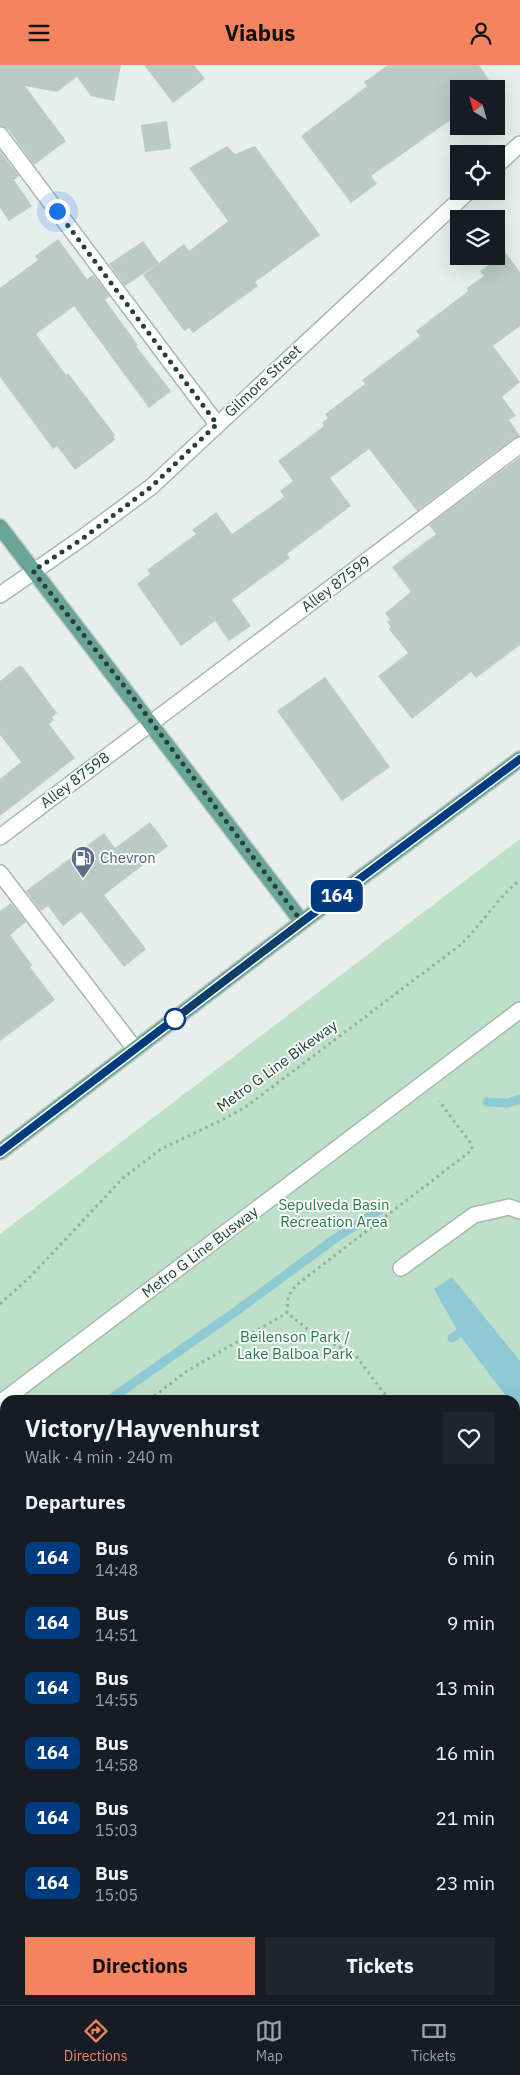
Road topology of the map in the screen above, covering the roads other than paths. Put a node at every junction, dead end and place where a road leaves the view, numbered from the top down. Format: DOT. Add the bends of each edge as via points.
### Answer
graph roads {
  1 [pos="0,135"];
  2 [pos="520,144"];
  3 [pos="505,158"];
  4 [pos="459,200"];
  5 [pos="217,424"];
  6 [pos="520,445"];
  7 [pos="0,527"];
  8 [pos="33,571"];
  9 [pos="0,595"];
  10 [pos="151,723"];
  11 [pos="520,759"];
  12 [pos="0,837"];
  13 [pos="0,873"];
  14 [pos="302,922"];
  15 [pos="520,1010"];
  16 [pos="135,1049"];
  17 [pos="0,1152"];
  18 [pos="520,1211"];
  19 [pos="401,1268"];
  20 [pos="11,1395"];
  1 -- 5 [label="street"];
  2 -- 3 [label="street"];
  4 -- 5 [label="street, Gilmore Street"];
  5 -- 8 [label="street, Gilmore Street" via="151,487"];
  6 -- 10 [label="street, Alley 87599"];
  7 -- 8 [label="main road"];
  8 -- 9 [label="street, Gilmore Street"];
  8 -- 10 [label="main road"];
  10 -- 12 [label="street, Alley 87598"];
  10 -- 14 [label="main road"];
  11 -- 14 [label="main road"];
  13 -- 16 [label="street"];
  14 -- 16 [label="main road"];
  15 -- 20 [label="street, Metro G Line Busway"];
  16 -- 17 [label="main road"];
  18 -- 19 [label="street" via="509,1207 474,1215"];
}
